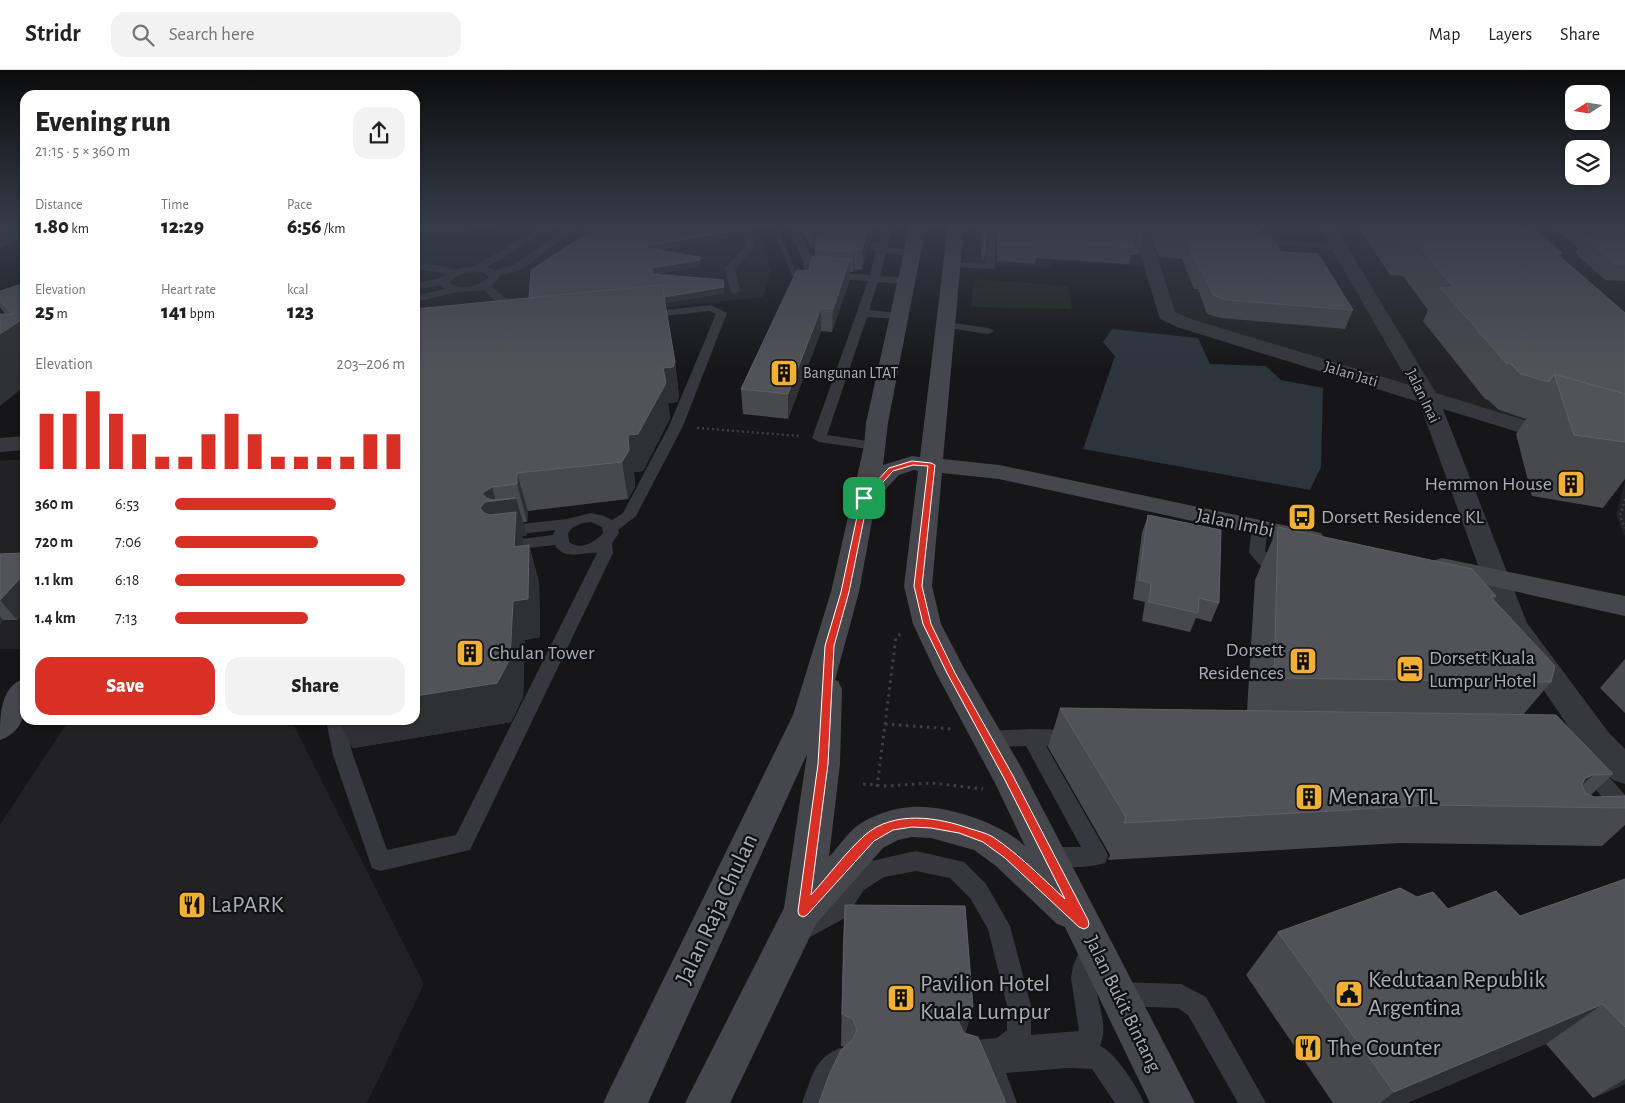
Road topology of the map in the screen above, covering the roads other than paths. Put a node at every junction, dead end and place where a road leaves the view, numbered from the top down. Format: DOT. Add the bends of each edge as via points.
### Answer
graph roads {
  1 [pos="447,273"];
  2 [pos="462,273"];
  3 [pos="496,273"];
  4 [pos="731,273"];
  5 [pos="808,273"];
  6 [pos="870,273"];
  7 [pos="909,273"];
  8 [pos="951,273"];
  9 [pos="1153,273"];
  10 [pos="1354,273"];
  11 [pos="493,274"];
  12 [pos="448,277"];
  13 [pos="869,279"];
  14 [pos="907,281"];
  15 [pos="420,285"];
  16 [pos="484,286"];
  17 [pos="455,290"];
  18 [pos="735,291"];
  19 [pos="420,298"];
  20 [pos="523,302"];
  21 [pos="863,313"];
  22 [pos="633,316"];
  23 [pos="900,316"];
  24 [pos="946,325"];
  25 [pos="988,331"];
  26 [pos="1428,398"];
  27 [pos="20,443"];
  28 [pos="0,445"];
  29 [pos="874,446"];
  30 [pos="1625,458"];
  31 [pos="931,465"];
  32 [pos="864,498"];
  33 [pos="570,523"];
  34 [pos="1260,528"];
  35 [pos="504,530"];
  36 [pos="608,535"];
  37 [pos="560,539"];
  38 [pos="1333,544"];
  39 [pos="502,546"];
  40 [pos="1420,563"];
  41 [pos="1293,575"];
  42 [pos="1497,579"];
  43 [pos="1625,606"];
  44 [pos="829,646"];
  45 [pos="20,697"];
  46 [pos="335,725"];
  47 [pos="0,727"];
  48 [pos="1031,737"];
  49 [pos="1090,738"];
  50 [pos="988,739"];
  51 [pos="1583,746"];
  52 [pos="1625,770"];
  53 [pos="1625,809"];
  54 [pos="1050,857"];
  55 [pos="797,924"];
  56 [pos="1089,934"];
  57 [pos="1117,994"];
  58 [pos="983,1055"];
  59 [pos="840,1061"];
  60 [pos="625,1103"];
  61 [pos="707,1103"];
  62 [pos="815,1103"];
  63 [pos="1004,1103"];
  64 [pos="1130,1103"];
  65 [pos="1172,1103"];
  66 [pos="1253,1103"];
  1 -- 12 [label="lane"];
  2 -- 12 [label="lane"];
  3 -- 11 [label="lane"];
  4 -- 18 [label="lane"];
  5 -- 13 [label="lane"];
  6 -- 13 [label="lane"];
  7 -- 14 [label="main road"];
  8 -- 24 [label="main road, Jalan Bukit Bintang"];
  9 -- 26 [label="street, Jalan Jati" via="1168,314 1184,323"];
  10 -- 26 [label="street, Jalan Inai"];
  11 -- 16 [label="lane" via="494,278"];
  12 -- 15 [label="lane"];
  12 -- 17 [label="lane" via="446,286"];
  13 -- 14 [label="lane"];
  13 -- 21 [label="lane"];
  14 -- 23 [label="main road"];
  16 -- 17 [label="lane"];
  16 -- 20 [label="lane" via="504,303"];
  17 -- 19 [label="lane"];
  21 -- 23 [label="lane"];
  21 -- 29 [label="lane" via="819,438"];
  22 -- 36 [label="lane" via="711,308 722,313 676,426 629,516"];
  23 -- 29 [label="main road"];
  24 -- 25 [label="lane"];
  24 -- 31 [label="main road, Jalan Bukit Bintang"];
  26 -- 30 [label="street, Jalan Jati"];
  26 -- 42 [label="street, Jalan Inai"];
  27 -- 28 [label="street"];
  29 -- 32 [label="main road"];
  31 -- 32 [label="main road, Jalan Imbi" via="912,463 891,470"];
  31 -- 34 [label="main road, Jalan Imbi" via="999,472"];
  31 -- 50 [label="main road, Jalan Bukit Bintang" via="918,586 927,624"];
  32 -- 44 [label="main road" via="845,592"];
  33 -- 35 [label="lane"];
  33 -- 36 [label="lane" via="595,518 608,523"];
  33 -- 37 [label="lane" via="560,533"];
  34 -- 38 [label="main road, Jalan Imbi"];
  34 -- 41 [label="lane" via="1257,552 1272,566"];
  36 -- 37 [label="lane" via="598,547 582,551 567,548"];
  36 -- 46 [label="lane" via="605,553 464,843 380,861"];
  37 -- 39 [label="lane"];
  40 -- 42 [label="main road"];
  42 -- 43 [label="main road"];
  42 -- 51 [label="street, Jalan Inai" via="1514,626"];
  44 -- 55 [label="main road" via="823,764"];
  44 -- 60 [label="main road, Jalan Raja Chulan" via="809,715"];
  45 -- 47 [label="main road"];
  48 -- 49 [label="lane"];
  48 -- 50 [label="lane"];
  48 -- 54 [label="lane" via="1098,856"];
  50 -- 54 [label="main road, Jalan Bukit Bintang"];
  51 -- 52 [label="street, Jalan Inai"];
  51 -- 53 [label="lane"];
  54 -- 56 [label="main road, Jalan Bukit Bintang"];
  55 -- 56 [label="main road" via="870,837 892,826 912,822 959,829 986,839 1009,854"];
  55 -- 58 [label="lane" via="837,910 856,883 879,868 916,862 956,869 978,891 998,926 1019,1006 1020,1036"];
  55 -- 61 [label="main road"];
  56 -- 57 [label="main road, Jalan Bukit Bintang"];
  56 -- 58 [label="lane" via="1084,970 1092,1032 1090,1040"];
  57 -- 65 [label="main road, Jalan Bukit Bintang"];
  57 -- 66 [label="lane" via="1181,996 1197,1006"];
  58 -- 63 [label="lane"];
  58 -- 64 [label="lane" via="1095,1056"];
  59 -- 62 [label="lane" via="830,1067"];
}
